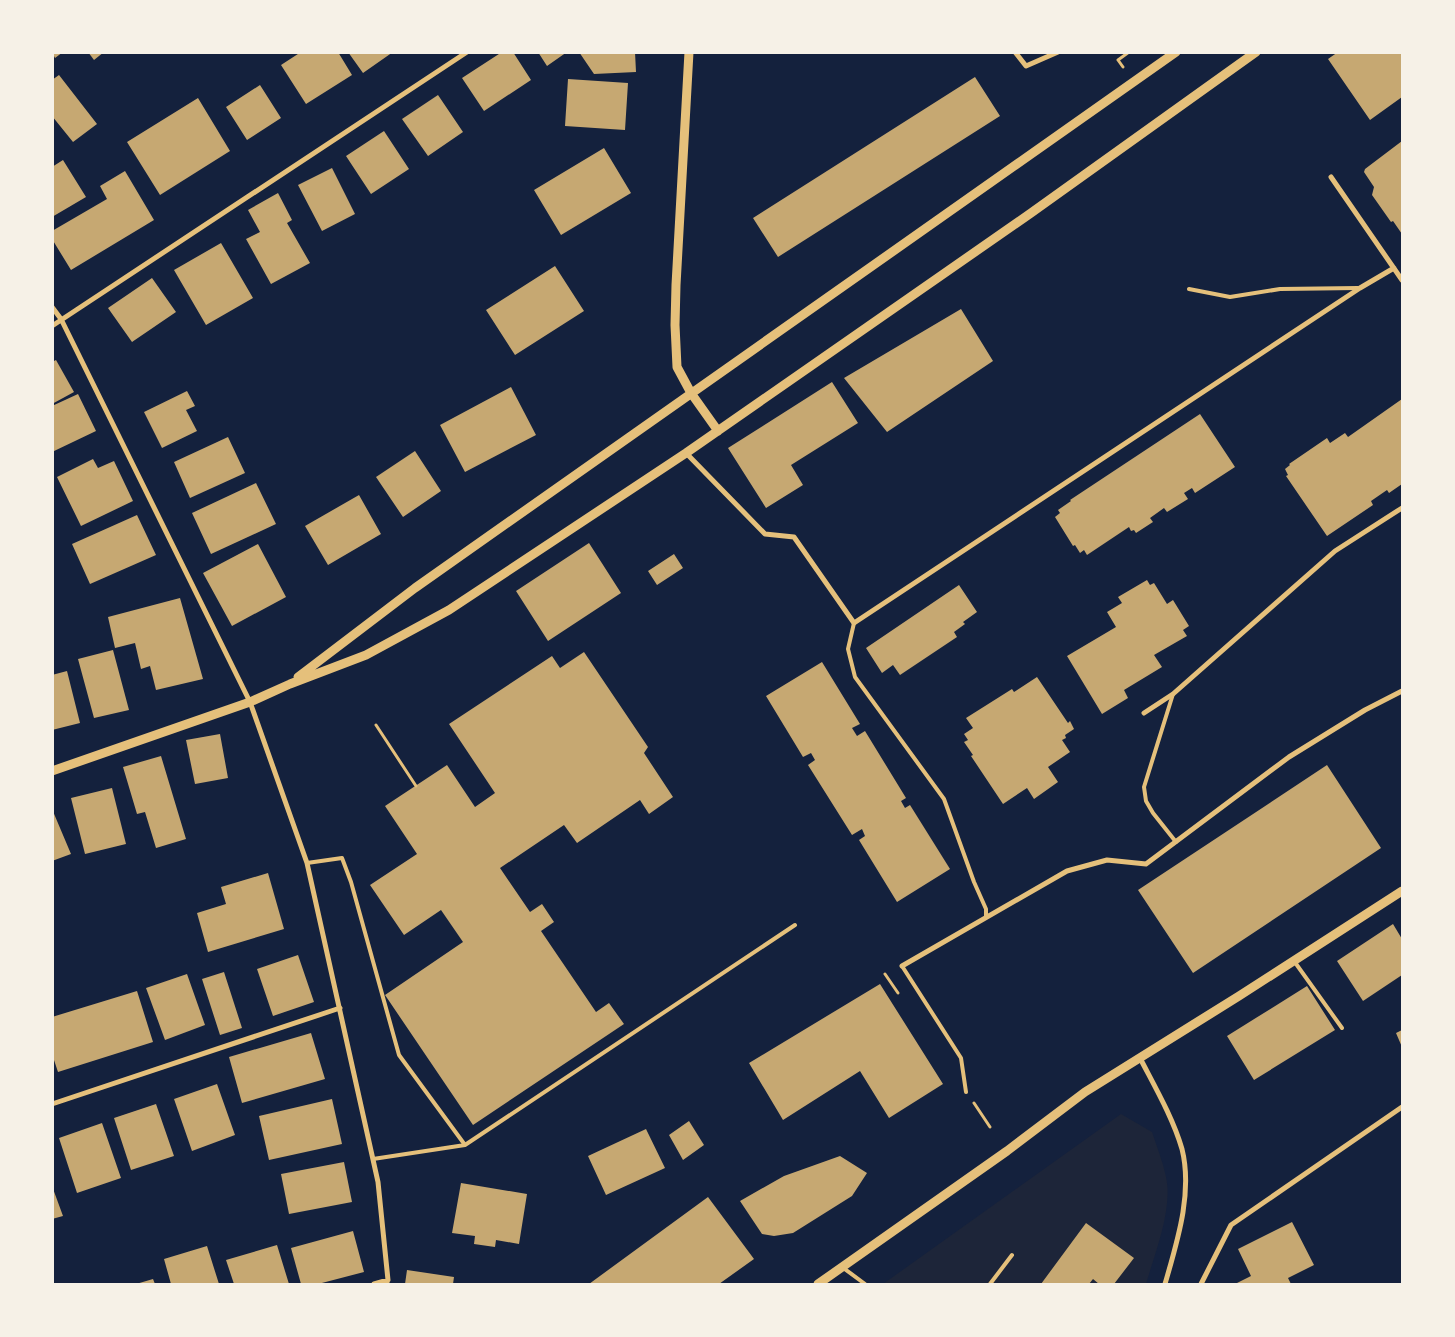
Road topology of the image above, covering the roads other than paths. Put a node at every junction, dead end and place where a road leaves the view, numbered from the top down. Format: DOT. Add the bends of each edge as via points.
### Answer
graph roads {
  1 [pos="467,52"];
  2 [pos="689,52"];
  3 [pos="1015,52"];
  4 [pos="1058,52"];
  5 [pos="1176,52"];
  6 [pos="1256,52"];
  7 [pos="1331,177"];
  8 [pos="1394,268"];
  9 [pos="1402,280"];
  10 [pos="1360,288"];
  11 [pos="1189,289"];
  12 [pos="52,307"];
  13 [pos="61,319"];
  14 [pos="52,326"];
  15 [pos="691,393"];
  16 [pos="718,431"];
  17 [pos="686,453"];
  18 [pos="1402,508"];
  19 [pos="854,623"];
  20 [pos="290,684"];
  21 [pos="1402,691"];
  22 [pos="1173,694"];
  23 [pos="250,702"];
  24 [pos="1144,713"];
  25 [pos="52,771"];
  26 [pos="1176,842"];
  27 [pos="307,863"];
  28 [pos="1402,891"];
  29 [pos="986,917"];
  30 [pos="795,925"];
  31 [pos="1294,961"];
  32 [pos="902,966"];
  33 [pos="340,1008"];
  34 [pos="1342,1028"];
  35 [pos="1140,1058"];
  36 [pos="966,1092"];
  37 [pos="52,1104"];
  38 [pos="1402,1107"];
  39 [pos="465,1145"];
  40 [pos="373,1159"];
  41 [pos="1012,1256"];
  42 [pos="842,1267"];
  43 [pos="387,1282"];
  44 [pos="825,1283"];
  45 [pos="374,1284"];
  46 [pos="865,1284"];
  47 [pos="990,1284"];
  48 [pos="1165,1284"];
  49 [pos="1201,1284"];
  1 -- 13 [label="street"];
  2 -- 15 [label="street" via="675,325 677,367"];
  3 -- 4 [label="street" via="1026,66"];
  5 -- 15 [label="street"];
  6 -- 16 [label="street"];
  7 -- 8 [label="street"];
  8 -- 9 [label="street"];
  8 -- 10 [label="street"];
  10 -- 11 [label="lane" via="1280,289 1230,297"];
  10 -- 19 [label="street"];
  12 -- 13 [label="street"];
  13 -- 14 [label="street"];
  13 -- 23 [label="street"];
  15 -- 16 [label="street"];
  15 -- 20 [label="street" via="414,588"];
  16 -- 17 [label="street"];
  17 -- 19 [label="street" via="765,534 794,537"];
  17 -- 20 [label="street" via="449,610 366,655"];
  18 -- 22 [label="street" via="1335,551"];
  19 -- 29 [label="lane" via="848,649 855,677 944,799 986,909"];
  20 -- 23 [label="street"];
  21 -- 26 [label="street" via="1289,757"];
  22 -- 24 [label="street"];
  22 -- 26 [label="lane" via="1144,787 1146,801"];
  23 -- 25 [label="street"];
  23 -- 27 [label="street"];
  26 -- 29 [label="street" via="1146,864 1107,860 1066,871"];
  27 -- 33 [label="street"];
  27 -- 39 [label="lane" via="342,858 399,1055"];
  28 -- 31 [label="street"];
  29 -- 32 [label="street"];
  30 -- 39 [label="lane"];
  31 -- 34 [label="lane"];
  31 -- 35 [label="street"];
  32 -- 36 [label="lane" via="961,1058"];
  33 -- 37 [label="street"];
  33 -- 40 [label="street"];
  35 -- 42 [label="street" via="1086,1092"];
  35 -- 48 [label="street" via="1176,1133 1186,1183 1177,1245"];
  38 -- 49 [label="street" via="1231,1225"];
  39 -- 40 [label="lane"];
  40 -- 43 [label="street"];
  41 -- 47 [label="lane"];
  42 -- 44 [label="street"];
  42 -- 46 [label="lane"];
  43 -- 45 [label="street"];
}
